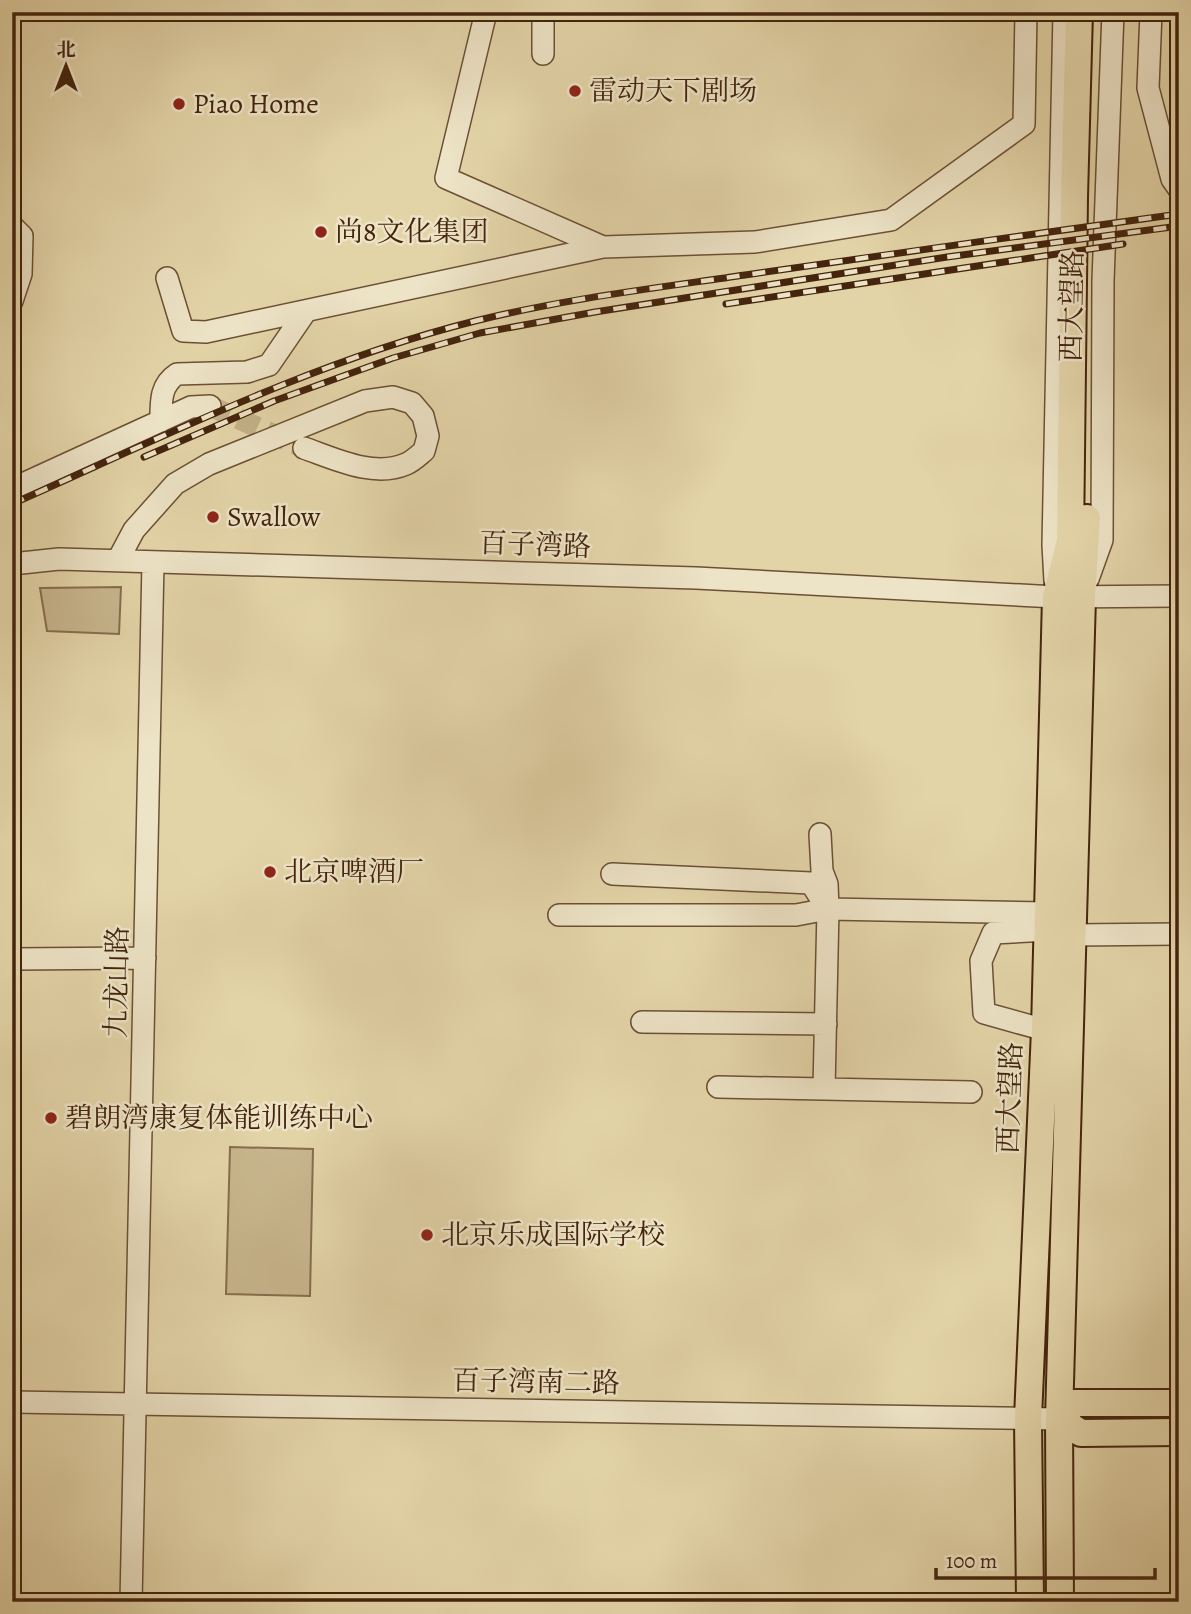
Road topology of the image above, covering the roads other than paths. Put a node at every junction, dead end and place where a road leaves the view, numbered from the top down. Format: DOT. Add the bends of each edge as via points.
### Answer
graph roads {
  1 [pos="486,12"];
  2 [pos="543,12"];
  3 [pos="1026,12"];
  4 [pos="1064,12"];
  5 [pos="1079,12"];
  6 [pos="1096,12"];
  7 [pos="1112,12"];
  8 [pos="1151,12"];
  9 [pos="543,54"];
  10 [pos="1179,189"];
  11 [pos="12,226"];
  12 [pos="603,247"];
  13 [pos="167,278"];
  14 [pos="12,301"];
  15 [pos="306,311"];
  16 [pos="210,406"];
  17 [pos="161,421"];
  18 [pos="304,448"];
  19 [pos="12,489"];
  20 [pos="118,561"];
  21 [pos="153,562"];
  22 [pos="12,564"];
  23 [pos="1179,596"];
  24 [pos="1069,597"];
  25 [pos="820,834"];
  26 [pos="612,874"];
  27 [pos="828,909"];
  28 [pos="559,915"];
  29 [pos="1048,922"];
  30 [pos="1179,934"];
  31 [pos="1073,936"];
  32 [pos="145,958"];
  33 [pos="12,959"];
  34 [pos="642,1021"];
  35 [pos="826,1024"];
  36 [pos="1045,1030"];
  37 [pos="719,1087"];
  38 [pos="824,1089"];
  39 [pos="971,1092"];
  40 [pos="12,1402"];
  41 [pos="1179,1403"];
  42 [pos="136,1404"];
  43 [pos="1028,1418"];
  44 [pos="1059,1419"];
  45 [pos="1179,1432"];
  46 [pos="131,1602"];
  47 [pos="1030,1602"];
  48 [pos="1060,1602"];
  1 -- 12 [label="street" via="446,178"];
  2 -- 9 [label="street"];
  3 -- 12 [label="street" via="1024,124 891,220 755,242"];
  4 -- 24 [label="street, 西大望路" via="1053,545"];
  5 -- 24 [label="main road, 西大望路"];
  6 -- 24 [label="main road, 西大望路" via="1088,197 1087,542"];
  7 -- 24 [label="street, 西大望路" via="1103,281 1102,540"];
  8 -- 10 [label="street" via="1148,88"];
  11 -- 14 [label="street" via="22,236 21,274"];
  12 -- 15 [label="street"];
  13 -- 15 [label="street" via="183,331 205,332"];
  15 -- 17 [label="street" via="269,365 247,372 177,374 169,380 162,394"];
  16 -- 17 [label="street" via="191,407"];
  17 -- 19 [label="street"];
  18 -- 20 [label="street" via="358,467 384,467 406,464 424,451 428,436 423,416 412,403 393,397 365,401 209,464 175,484 134,530"];
  20 -- 21 [label="street, 百子湾路"];
  20 -- 22 [label="street, 百子湾路" via="59,559"];
  21 -- 24 [label="street, 百子湾路" via="696,578"];
  21 -- 32 [label="street, 九龙山路"];
  23 -- 24 [label="street, 百子湾路"];
  24 -- 29 [label="main road, 西大望路"];
  24 -- 31 [label="main road, 西大望路"];
  25 -- 27 [label="street"];
  26 -- 27 [label="street" via="811,883"];
  27 -- 28 [label="street" via="796,915"];
  27 -- 29 [label="street"];
  27 -- 35 [label="street"];
  29 -- 36 [label="main road, 西大望路"];
  29 -- 36 [label="street" via="993,933 981,961 984,1013"];
  30 -- 31 [label="street"];
  31 -- 44 [label="main road, 西大望路"];
  32 -- 33 [label="street"];
  32 -- 42 [label="street, 九龙山路"];
  34 -- 35 [label="street"];
  35 -- 38 [label="street"];
  36 -- 43 [label="main road, 西大望路"];
  37 -- 38 [label="street"];
  38 -- 39 [label="street"];
  40 -- 42 [label="street, 百子湾南二路"];
  41 -- 44 [label="main road" via="1075,1403"];
  42 -- 43 [label="street, 百子湾南二路"];
  42 -- 46 [label="street, 九龙山路"];
  43 -- 44 [label="street, 百子湾南二路"];
  43 -- 47 [label="main road, 西大望路"];
  44 -- 45 [label="main road" via="1081,1433"];
  44 -- 48 [label="main road, 西大望路"];
}
